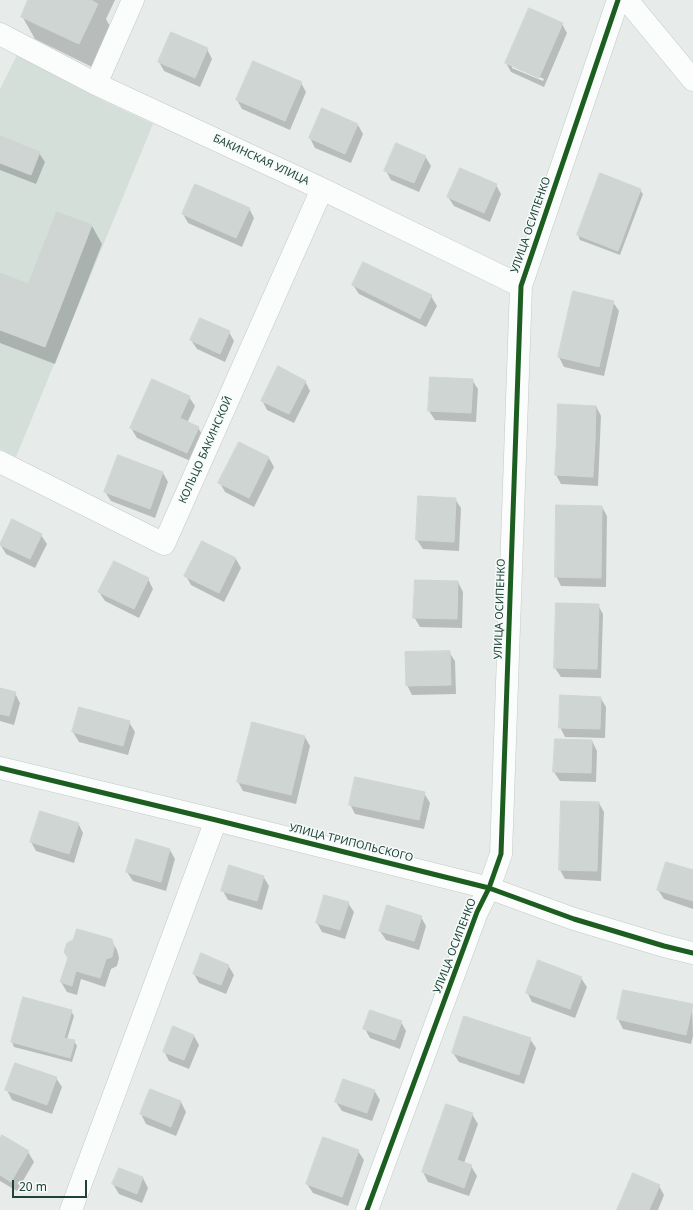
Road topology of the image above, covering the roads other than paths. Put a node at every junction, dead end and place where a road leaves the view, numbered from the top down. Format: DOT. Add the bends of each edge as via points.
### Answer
graph roads {
  1 [pos="133,0"];
  2 [pos="618,0"];
  3 [pos="627,0"];
  4 [pos="0,34"];
  5 [pos="693,80"];
  6 [pos="96,84"];
  7 [pos="322,189"];
  8 [pos="521,286"];
  9 [pos="0,462"];
  10 [pos="0,768"];
  11 [pos="216,820"];
  12 [pos="489,888"];
  13 [pos="693,953"];
  14 [pos="71,1210"];
  15 [pos="367,1210"];
  1 -- 6 [label="street"];
  2 -- 8 [label="street, УЛИЦА ОСИПЕНКО"];
  3 -- 5 [label="street"];
  4 -- 6 [label="street, БАКИНСКАЯ УЛИЦА"];
  6 -- 7 [label="street, БАКИНСКАЯ УЛИЦА"];
  7 -- 8 [label="street, БАКИНСКАЯ УЛИЦА"];
  7 -- 9 [label="street, КОЛЬЦО БАКИНСКОЙ" via="164,544"];
  8 -- 12 [label="street, УЛИЦА ОСИПЕНКО" via="501,854"];
  10 -- 11 [label="street, УЛИЦА ТРИПОЛЬСКОГО"];
  11 -- 12 [label="street, УЛИЦА ТРИПОЛЬСКОГО"];
  11 -- 14 [label="street"];
  12 -- 13 [label="street, УЛИЦА ТРИПОЛЬСКОГО" via="574,919"];
  12 -- 15 [label="street, УЛИЦА ОСИПЕНКО" via="477,912"];
}
